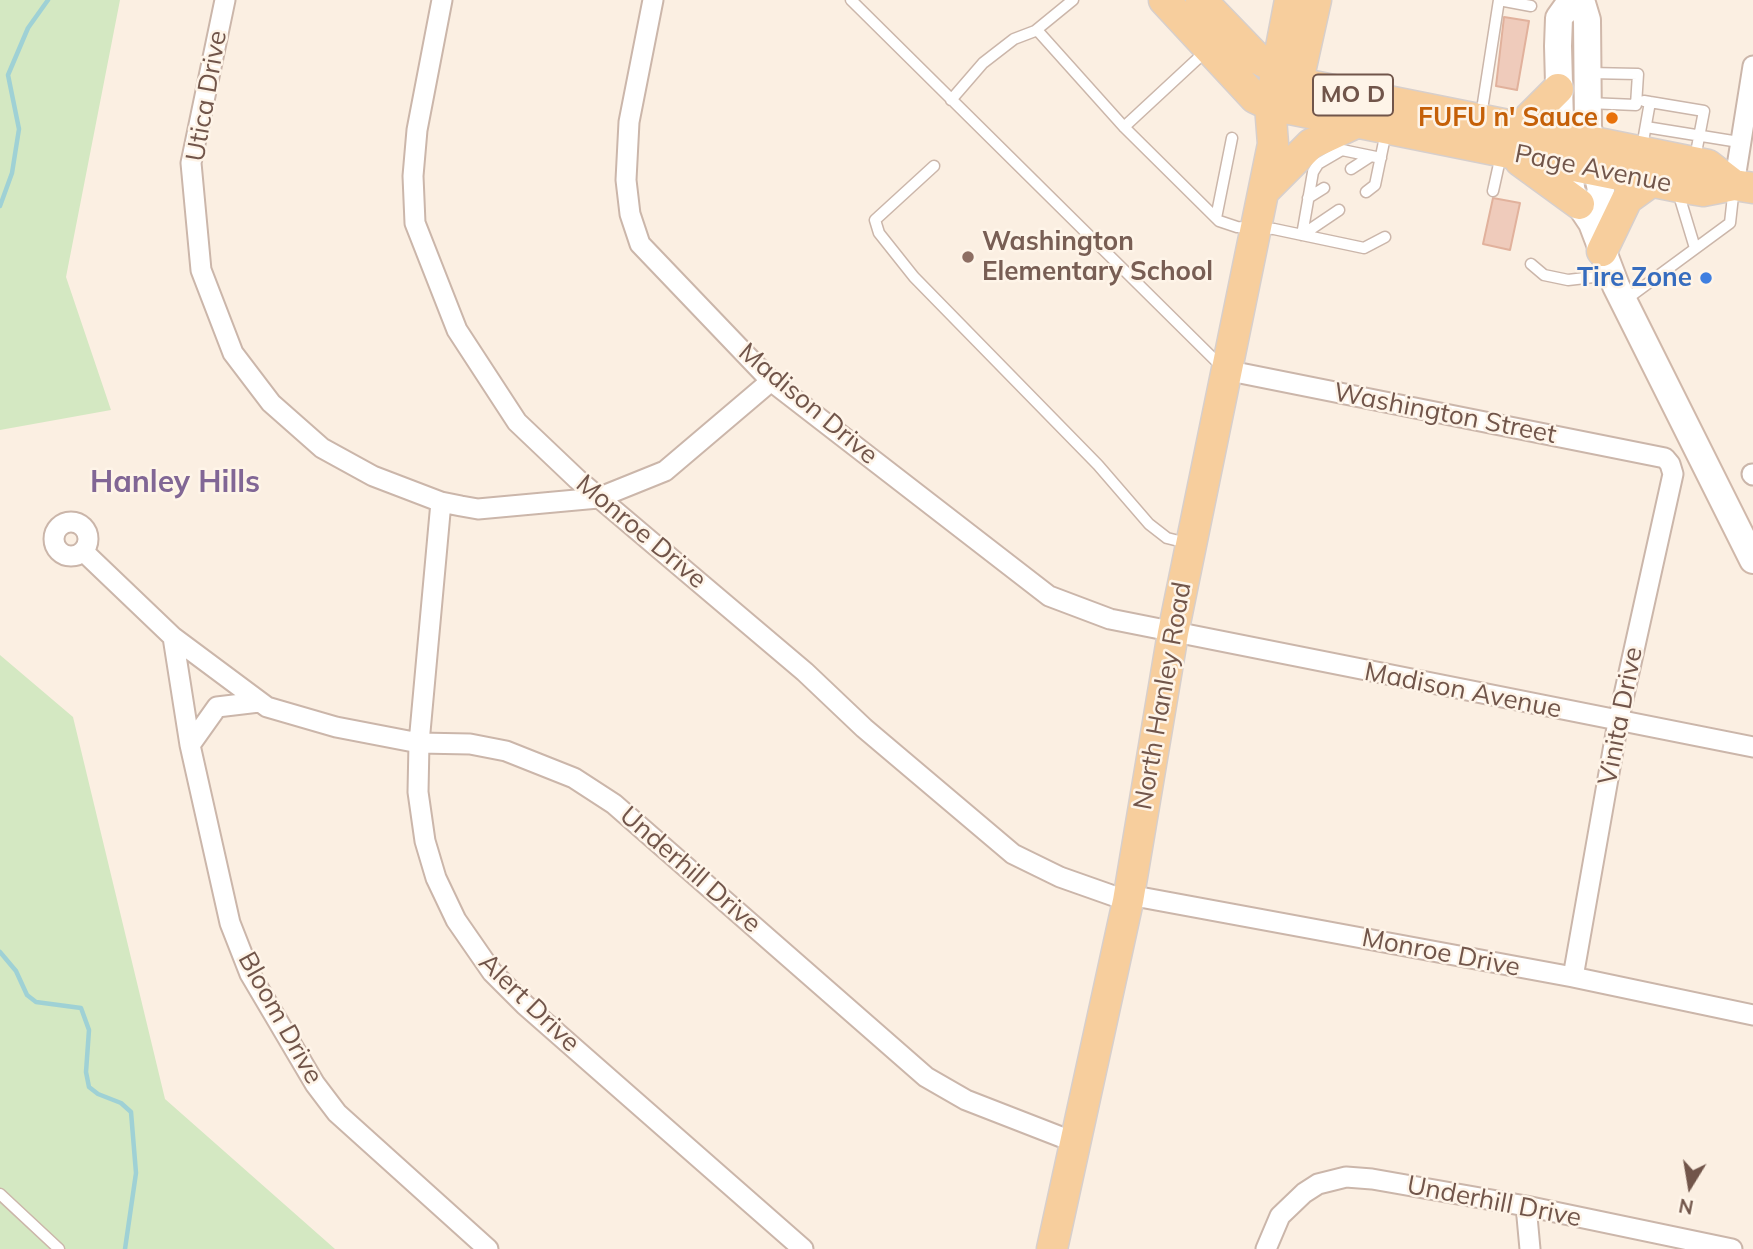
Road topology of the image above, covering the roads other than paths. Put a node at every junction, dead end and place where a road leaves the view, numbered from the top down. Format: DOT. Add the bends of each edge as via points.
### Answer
graph roads {
  1 [pos="225,0"];
  2 [pos="442,0"];
  3 [pos="653,0"];
  4 [pos="851,0"];
  5 [pos="1073,0"];
  6 [pos="1164,0"];
  7 [pos="1201,0"];
  8 [pos="1290,0"];
  9 [pos="1316,0"];
  10 [pos="1572,0"];
  11 [pos="1581,0"];
  12 [pos="1531,6"];
  13 [pos="1037,30"];
  14 [pos="1209,48"];
  15 [pos="1753,66"];
  16 [pos="1292,71"];
  17 [pos="1586,74"];
  18 [pos="1558,89"];
  19 [pos="951,100"];
  20 [pos="1637,100"];
  21 [pos="1650,102"];
  22 [pos="1587,103"];
  23 [pos="1281,108"];
  24 [pos="1480,120"];
  25 [pos="1356,123"];
  26 [pos="1124,127"];
  27 [pos="1520,127"];
  28 [pos="1387,128"];
  29 [pos="1232,138"];
  30 [pos="1643,139"];
  31 [pos="1739,142"];
  32 [pos="1573,147"];
  33 [pos="1697,149"];
  34 [pos="1502,151"];
  35 [pos="1376,157"];
  36 [pos="934,166"];
  37 [pos="1352,170"];
  38 [pos="1597,170"];
  39 [pos="1665,184"];
  40 [pos="1743,187"];
  41 [pos="1324,188"];
  42 [pos="1264,191"];
  43 [pos="1493,191"];
  44 [pos="1366,192"];
  45 [pos="1308,198"];
  46 [pos="1339,210"];
  47 [pos="1216,218"];
  48 [pos="1255,230"];
  49 [pos="1302,235"];
  50 [pos="1385,237"];
  51 [pos="1596,238"];
  52 [pos="1695,248"];
  53 [pos="1531,264"];
  54 [pos="1624,301"];
  55 [pos="1225,370"];
  56 [pos="771,380"];
  57 [pos="1665,458"];
  58 [pos="598,498"];
  59 [pos="441,502"];
  60 [pos="1191,544"];
  61 [pos="83,551"];
  62 [pos="1753,560"];
  63 [pos="1174,633"];
  64 [pos="173,637"];
  65 [pos="259,702"];
  66 [pos="1618,722"];
  67 [pos="419,743"];
  68 [pos="190,745"];
  69 [pos="1753,747"];
  70 [pos="1128,898"];
  71 [pos="1573,977"];
  72 [pos="1753,1014"];
  73 [pos="1074,1142"];
  74 [pos="0,1195"];
  75 [pos="1527,1206"];
  76 [pos="59,1249"];
  77 [pos="488,1249"];
  78 [pos="803,1249"];
  79 [pos="1052,1249"];
  80 [pos="1266,1249"];
  81 [pos="1531,1249"];
  82 [pos="1732,1249"];
  1 -- 59 [label="street, Utica Drive" via="191,163 201,270 233,353 271,404 322,448 373,476"];
  2 -- 58 [label="street, Monroe Drive" via="417,130 415,223 457,330 517,422"];
  3 -- 56 [label="street, Madison Drive" via="629,122 626,180 630,214 640,244"];
  4 -- 19 [label="lane"];
  5 -- 13 [label="lane"];
  6 -- 14 [label="main road, Page Avenue / MO D"];
  7 -- 16 [label="main road, Page Avenue / MO D" via="1241,44"];
  8 -- 16 [label="main road, North Hanley Road"];
  9 -- 16 [label="main road, North Hanley Road"];
  10 -- 18 [label="main road" via="1559,18"];
  11 -- 17 [label="main road" via="1587,20"];
  12 -- 24 [label="lane" via="1499,0"];
  13 -- 19 [label="lane" via="1014,38 983,63"];
  13 -- 26 [label="lane"];
  14 -- 16 [label="main road" via="1251,67"];
  14 -- 23 [label="main road, Page Avenue / MO D" via="1255,97"];
  14 -- 26 [label="lane"];
  15 -- 31 [label="street"];
  16 -- 23 [label="main road, North Hanley Road"];
  16 -- 24 [label="main road, Page Avenue / MO D" via="1320,88"];
  17 -- 20 [label="lane" via="1638,74"];
  17 -- 22 [label="main road"];
  18 -- 27 [label="main road"];
  18 -- 32 [label="main road"];
  19 -- 55 [label="lane"];
  20 -- 21 [label="lane"];
  20 -- 22 [label="lane" via="1636,105"];
  21 -- 30 [label="lane"];
  21 -- 33 [label="lane" via="1704,111"];
  22 -- 32 [label="main road"];
  23 -- 25 [label="main road, Page Avenue / MO D"];
  23 -- 42 [label="main road, North Hanley Road"];
  24 -- 27 [label="main road, Page Avenue / MO D"];
  25 -- 28 [label="main road, Page Avenue / MO D"];
  25 -- 42 [label="main road" via="1311,144"];
  26 -- 47 [label="lane"];
  27 -- 32 [label="main road, Page Avenue / MO D"];
  28 -- 34 [label="main road, Page Avenue / MO D"];
  28 -- 35 [label="lane"];
  29 -- 47 [label="lane"];
  30 -- 32 [label="main road, Page Avenue / MO D"];
  30 -- 33 [label="main road, Page Avenue / MO D"];
  31 -- 33 [label="lane"];
  31 -- 40 [label="street"];
  32 -- 34 [label="main road, Page Avenue / MO D"];
  32 -- 38 [label="main road, Page Avenue / MO D"];
  32 -- 51 [label="main road" via="1572,193"];
  33 -- 40 [label="main road, Page Avenue / MO D" via="1708,165"];
  34 -- 43 [label="lane"];
  34 -- 51 [label="main road" via="1533,167"];
  35 -- 37 [label="lane"];
  35 -- 44 [label="lane" via="1376,185"];
  35 -- 45 [label="lane" via="1342,150 1331,155 1313,172"];
  36 -- 60 [label="lane" via="875,220 879,233 914,277 1098,465 1149,524 1167,538"];
  38 -- 39 [label="main road, Page Avenue / MO D"];
  38 -- 51 [label="main road" via="1601,190"];
  39 -- 40 [label="main road, Page Avenue / MO D" via="1703,191"];
  39 -- 51 [label="main road" via="1627,199"];
  39 -- 52 [label="lane"];
  40 -- 52 [label="lane" via="1730,223"];
  41 -- 45 [label="lane"];
  42 -- 48 [label="main road, North Hanley Road"];
  45 -- 49 [label="lane"];
  46 -- 49 [label="lane"];
  47 -- 48 [label="lane"];
  48 -- 49 [label="lane"];
  48 -- 55 [label="main road, North Hanley Road"];
  49 -- 50 [label="lane" via="1364,248"];
  51 -- 53 [label="lane" via="1568,281 1544,275"];
  51 -- 54 [label="main road"];
  52 -- 54 [label="lane"];
  54 -- 62 [label="main road"];
  55 -- 57 [label="street, Washington Street"];
  55 -- 60 [label="main road, North Hanley Road"];
  56 -- 58 [label="street, Utica Drive" via="665,471"];
  56 -- 63 [label="street, Madison Drive" via="1049,596 1110,619"];
  57 -- 66 [label="street, Vinita Drive" via="1673,474"];
  58 -- 59 [label="street, Utica Drive" via="478,509"];
  58 -- 70 [label="street, Monroe Drive" via="1013,854 1060,877"];
  59 -- 67 [label="street, Alert Drive"];
  60 -- 63 [label="main road, North Hanley Road"];
  61 -- 64 [label="street, Underhill Drive"];
  63 -- 66 [label="street, Madison Avenue"];
  63 -- 70 [label="main road, North Hanley Road"];
  64 -- 65 [label="street, Underhill Drive"];
  64 -- 68 [label="street, Bloom Drive"];
  65 -- 67 [label="street, Underhill Drive" via="336,727"];
  65 -- 68 [label="street, Underhill Drive" via="217,707"];
  66 -- 69 [label="street, Madison Avenue"];
  66 -- 71 [label="street, Vinita Drive"];
  67 -- 73 [label="street, Underhill Drive" via="470,744 506,751 574,778 614,804 926,1077 966,1100"];
  67 -- 78 [label="street, Alert Drive" via="418,792 425,841 451,910 479,955 525,1004"];
  68 -- 77 [label="street, Bloom Drive" via="230,923 250,974 290,1043 337,1113"];
  70 -- 71 [label="street, Monroe Drive"];
  70 -- 73 [label="main road, North Hanley Road"];
  71 -- 72 [label="street, Monroe Drive"];
  73 -- 79 [label="main road, North Hanley Road"];
  74 -- 76 [label="lane"];
  75 -- 80 [label="street, Underhill Drive" via="1346,1177 1304,1193 1280,1216"];
  75 -- 81 [label="street"];
  75 -- 82 [label="street, Underhill Drive"];
}
